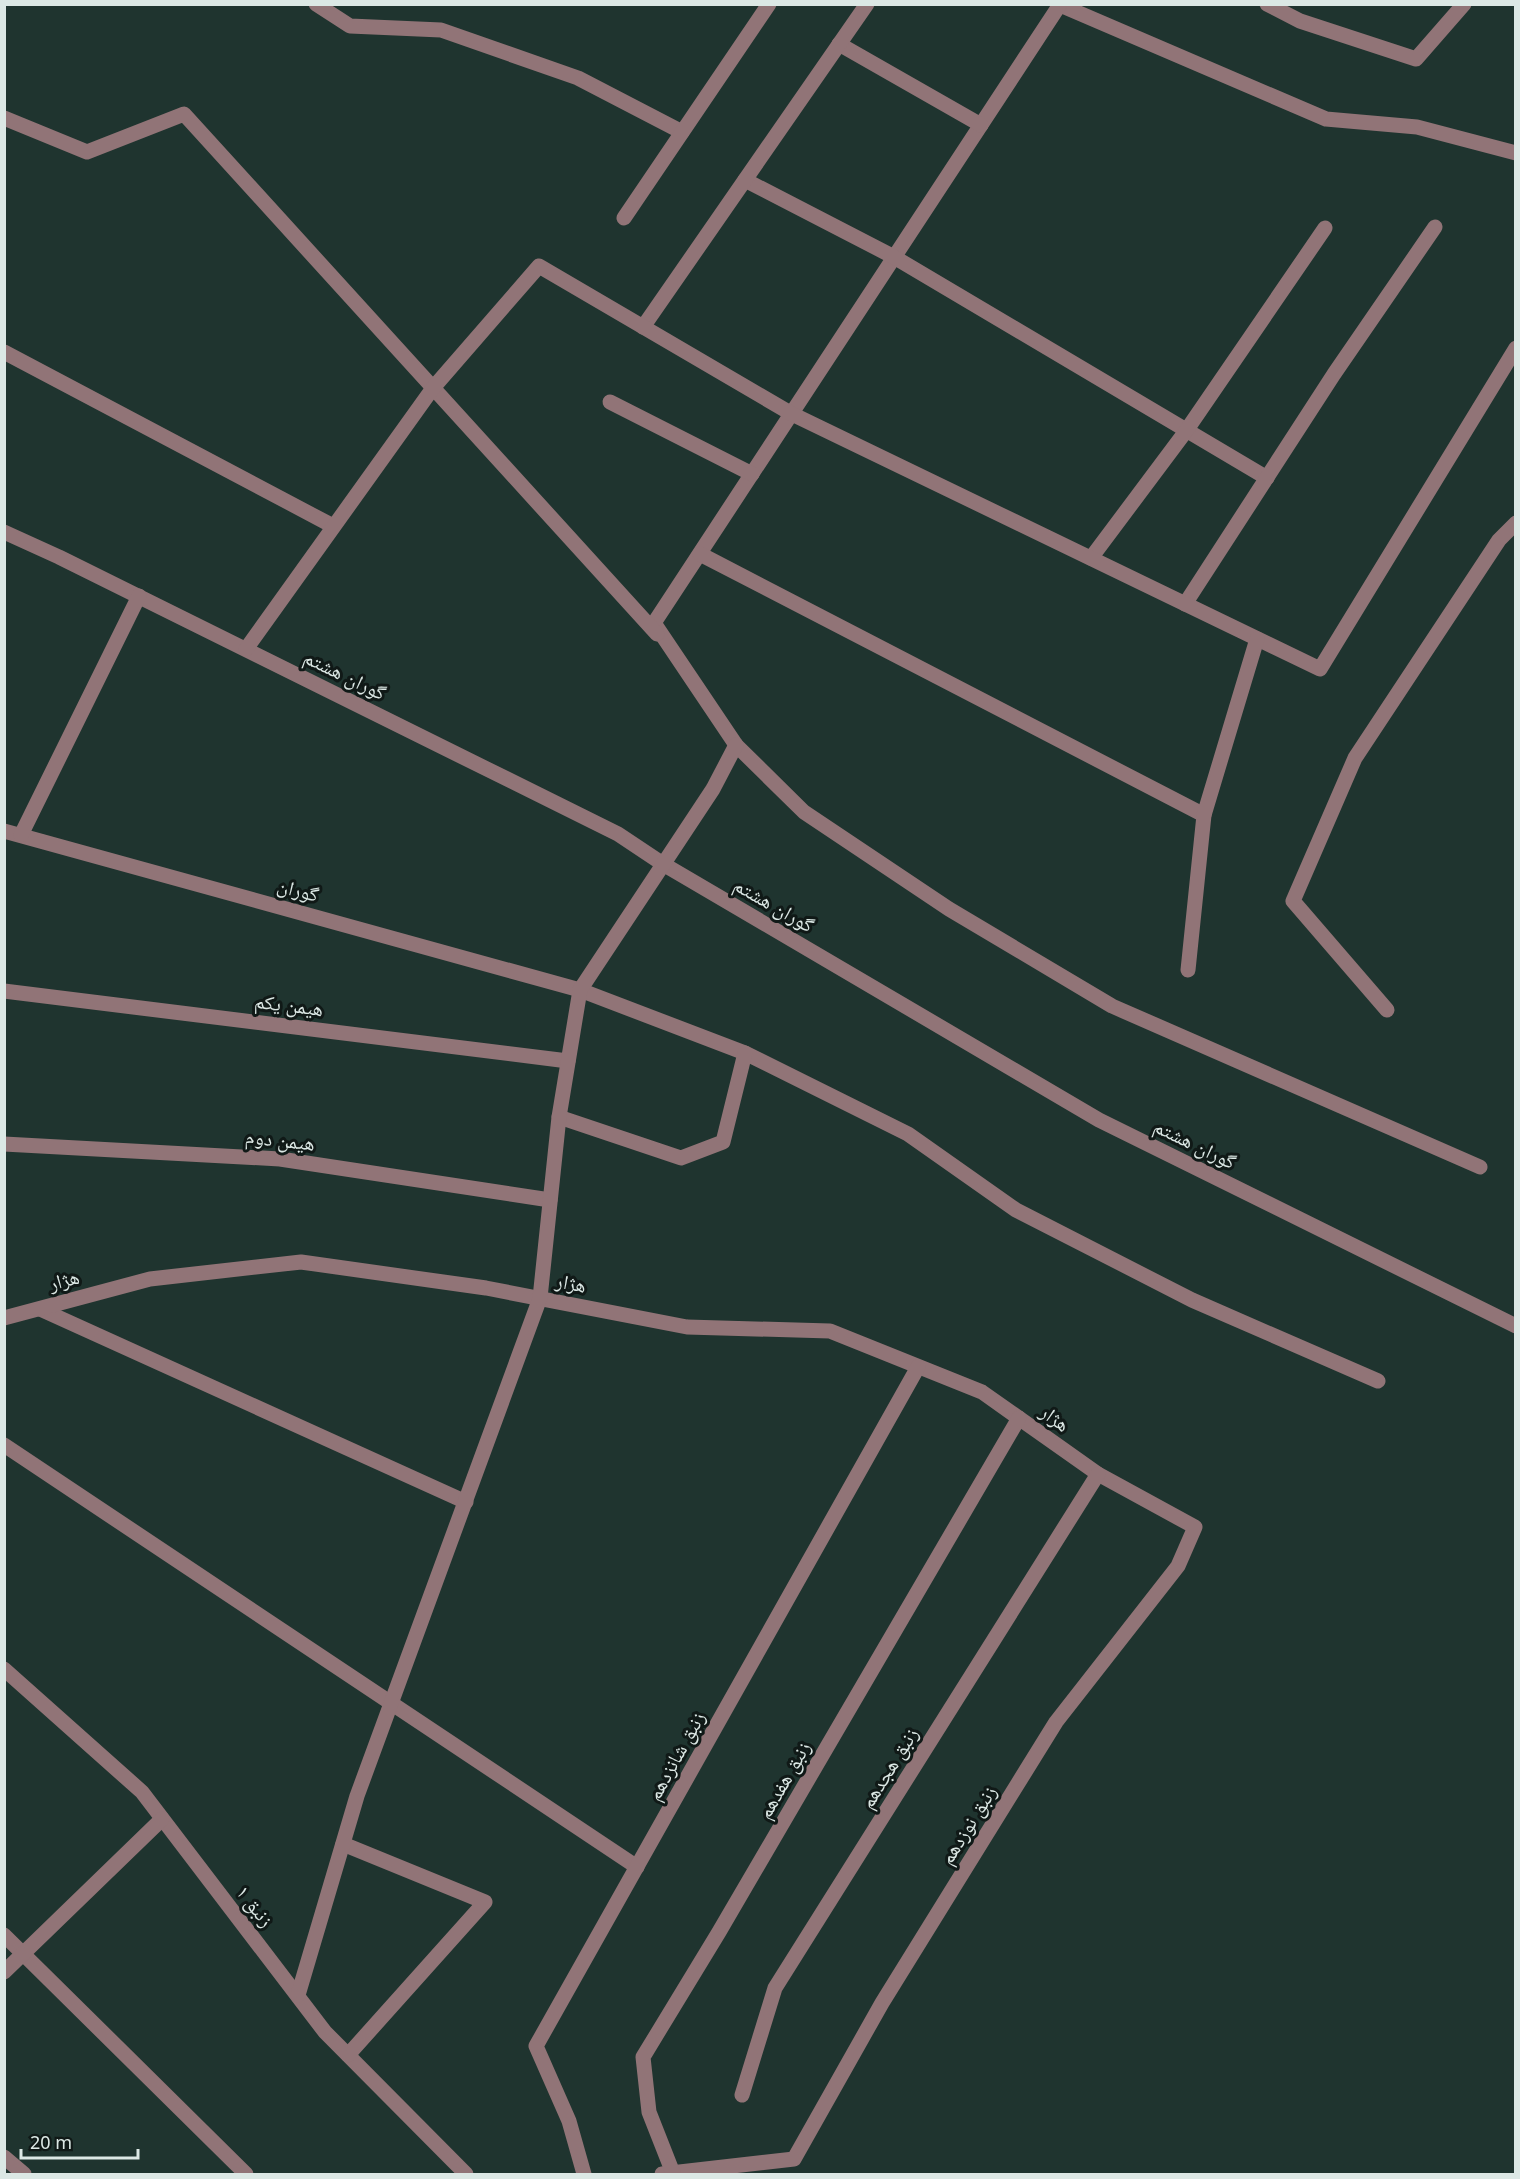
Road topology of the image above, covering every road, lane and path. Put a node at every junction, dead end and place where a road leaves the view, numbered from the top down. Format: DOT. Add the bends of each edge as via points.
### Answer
graph roads {
  1 [pos="316,4"];
  2 [pos="769,4"];
  3 [pos="867,4"];
  4 [pos="1268,4"];
  5 [pos="1464,4"];
  6 [pos="1058,5"];
  7 [pos="839,44"];
  8 [pos="4,118"];
  9 [pos="981,125"];
  10 [pos="682,132"];
  11 [pos="1515,153"];
  12 [pos="745,180"];
  13 [pos="624,218"];
  14 [pos="1435,227"];
  15 [pos="1325,228"];
  16 [pos="894,257"];
  17 [pos="643,327"];
  18 [pos="1515,348"];
  19 [pos="4,352"];
  20 [pos="433,388"];
  21 [pos="610,402"];
  22 [pos="792,414"];
  23 [pos="1186,431"];
  24 [pos="752,474"];
  25 [pos="1267,478"];
  26 [pos="1515,523"];
  27 [pos="333,526"];
  28 [pos="4,532"];
  29 [pos="700,554"];
  30 [pos="1091,558"];
  31 [pos="139,597"];
  32 [pos="1185,604"];
  33 [pos="1257,639"];
  34 [pos="246,649"];
  35 [pos="671,650"];
  36 [pos="736,746"];
  37 [pos="1204,815"];
  38 [pos="4,831"];
  39 [pos="21,835"];
  40 [pos="663,864"];
  41 [pos="1188,970"];
  42 [pos="580,990"];
  43 [pos="4,991"];
  44 [pos="1387,1010"];
  45 [pos="745,1053"];
  46 [pos="568,1061"];
  47 [pos="559,1117"];
  48 [pos="4,1144"];
  49 [pos="1480,1167"];
  50 [pos="550,1200"];
  51 [pos="540,1298"];
  52 [pos="40,1309"];
  53 [pos="4,1318"];
  54 [pos="1515,1326"];
  55 [pos="918,1366"];
  56 [pos="1378,1381"];
  57 [pos="1019,1418"];
  58 [pos="4,1445"];
  59 [pos="1098,1474"];
  60 [pos="466,1502"];
  61 [pos="1196,1527"];
  62 [pos="4,1669"];
  63 [pos="392,1703"];
  64 [pos="162,1819"];
  65 [pos="343,1844"];
  66 [pos="638,1866"];
  67 [pos="4,1935"];
  68 [pos="24,1954"];
  69 [pos="4,1972"];
  70 [pos="298,1995"];
  71 [pos="348,2055"];
  72 [pos="742,2095"];
  73 [pos="4,2157"];
  74 [pos="667,2174"];
  75 [pos="24,2175"];
  76 [pos="246,2175"];
  77 [pos="466,2175"];
  78 [pos="584,2175"];
  1 -- 10 [label="street" via="350,26 441,30 578,78"];
  2 -- 10 [label="street"];
  3 -- 7 [label="street"];
  4 -- 5 [label="street" via="1300,21 1416,59"];
  6 -- 9 [label="street"];
  6 -- 11 [label="street" via="1326,119 1417,126"];
  7 -- 9 [label="street"];
  7 -- 12 [label="street"];
  8 -- 20 [label="street" via="87,152 184,114"];
  9 -- 16 [label="street"];
  10 -- 13 [label="street"];
  12 -- 16 [label="street"];
  12 -- 17 [label="street"];
  14 -- 25 [label="street"];
  15 -- 23 [label="street"];
  16 -- 22 [label="street"];
  16 -- 23 [label="street"];
  17 -- 20 [label="street" via="539,266"];
  17 -- 22 [label="street"];
  18 -- 33 [label="street" via="1320,669"];
  19 -- 27 [label="street"];
  20 -- 27 [label="street"];
  20 -- 35 [label="street"];
  21 -- 24 [label="street"];
  22 -- 24 [label="street"];
  22 -- 30 [label="street"];
  23 -- 25 [label="street"];
  23 -- 30 [label="street"];
  24 -- 29 [label="street"];
  25 -- 32 [label="street"];
  26 -- 44 [label="street" via="1499,540 1355,758 1293,901"];
  27 -- 34 [label="street"];
  28 -- 31 [label="street, گوران هشتم"];
  29 -- 35 [label="street" via="654,623"];
  29 -- 37 [label="street"];
  30 -- 32 [label="street"];
  31 -- 34 [label="street, گوران هشتم"];
  31 -- 39 [label="street"];
  32 -- 33 [label="street"];
  33 -- 37 [label="street"];
  34 -- 40 [label="street, گوران هشتم" via="618,834"];
  35 -- 36 [label="street"];
  36 -- 40 [label="street" via="713,789"];
  36 -- 49 [label="street" via="804,812 949,909 1112,1006"];
  37 -- 41 [label="street"];
  38 -- 39 [label="street, گوران"];
  39 -- 42 [label="street, گوران"];
  40 -- 42 [label="street"];
  40 -- 54 [label="street, گوران هشتم" via="1100,1120"];
  42 -- 45 [label="street, گوران"];
  42 -- 46 [label="street"];
  43 -- 46 [label="street, هیمن یکم"];
  45 -- 47 [label="street" via="723,1142 681,1158"];
  45 -- 56 [label="street, گوران" via="908,1134 1016,1210 1192,1300"];
  46 -- 47 [label="street"];
  47 -- 50 [label="street"];
  48 -- 50 [label="street, هیمن دوم" via="280,1160"];
  50 -- 51 [label="street"];
  51 -- 52 [label="street, هژار" via="301,1262 150,1280"];
  51 -- 55 [label="street, هژار" via="687,1327 830,1331"];
  51 -- 60 [label="street"];
  52 -- 53 [label="street, هژار"];
  52 -- 60 [label="street"];
  55 -- 57 [label="street, هژار" via="982,1392"];
  55 -- 66 [label="street, زنبق شانزدهم"];
  57 -- 59 [label="street, هژار"];
  57 -- 74 [label="street, زنبق هفدهم" via="643,2058 649,2112"];
  58 -- 63 [label="street"];
  59 -- 61 [label="street, هژار"];
  59 -- 72 [label="street, زنبق هجدهم" via="775,1988"];
  60 -- 63 [label="street"];
  61 -- 74 [label="street, زنبق نوزدهم" via="1178,1566 1056,1722 882,2003 794,2159"];
  62 -- 64 [label="street, زنبق ۱" via="142,1792"];
  63 -- 65 [label="street"];
  63 -- 66 [label="street"];
  64 -- 68 [label="street"];
  64 -- 70 [label="street, زنبق ۱"];
  65 -- 70 [label="street"];
  65 -- 71 [label="street" via="485,1902"];
  66 -- 78 [label="street, زنبق شانزدهم" via="537,2046 569,2121"];
  67 -- 68 [label="street"];
  68 -- 69 [label="street"];
  68 -- 76 [label="street"];
  70 -- 71 [label="street, زنبق ۱"];
  71 -- 77 [label="street, زنبق ۱"];
  73 -- 75 [label="street"];
}
